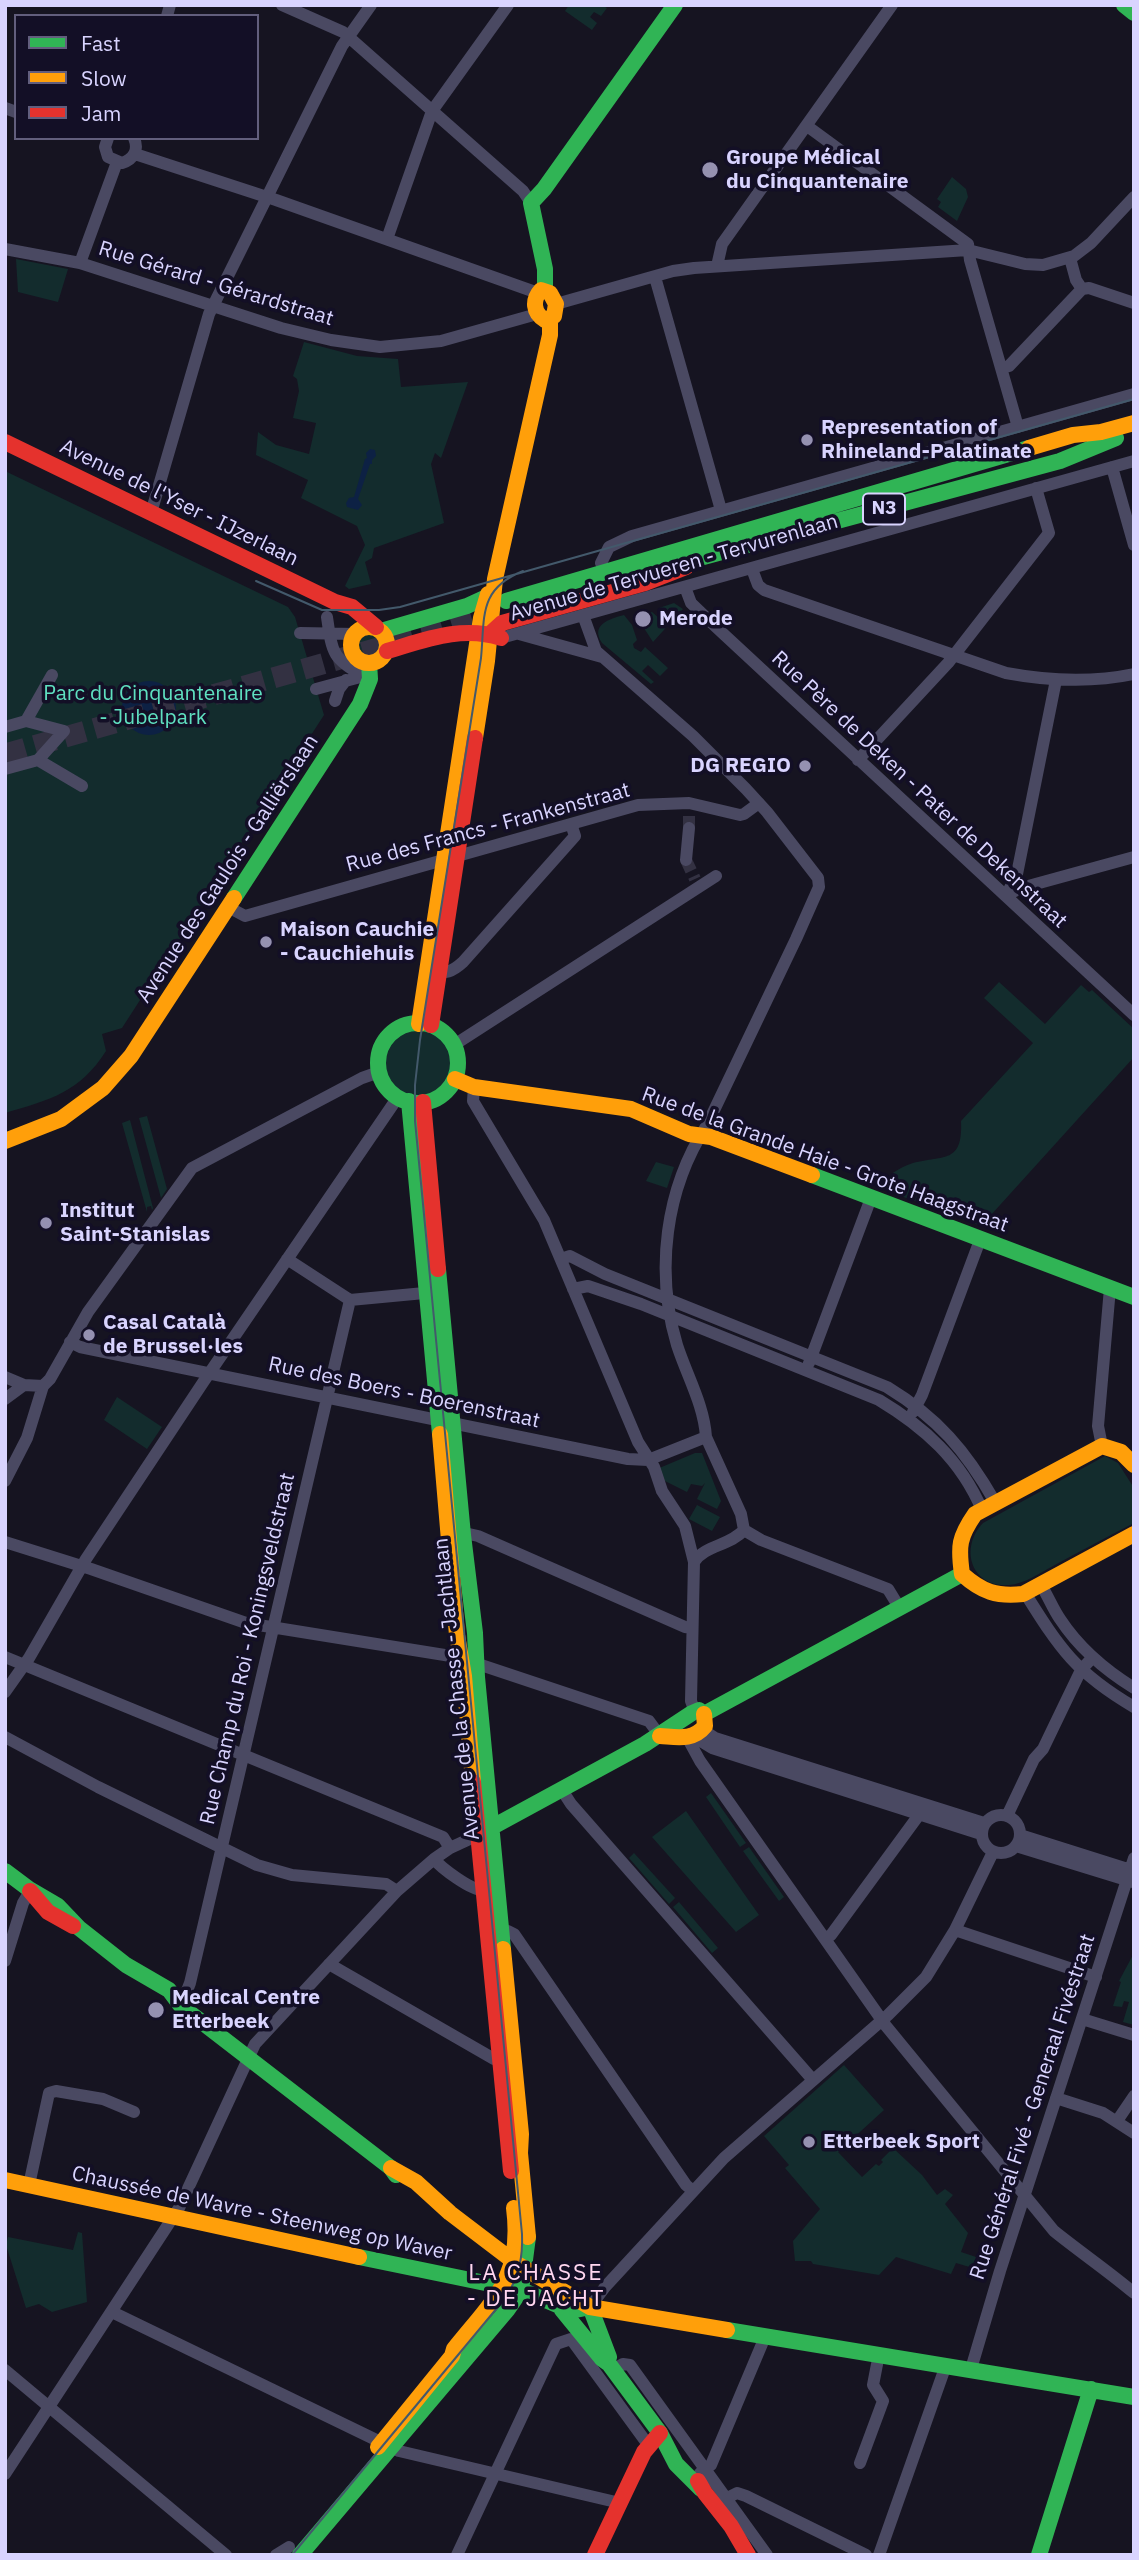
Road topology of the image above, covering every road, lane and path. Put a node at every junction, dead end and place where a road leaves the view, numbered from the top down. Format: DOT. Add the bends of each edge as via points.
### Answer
graph roads {
  1 [pos="282,5"];
  2 [pos="371,5"];
  3 [pos="508,5"];
  4 [pos="675,5"];
  5 [pos="892,5"];
  6 [pos="1124,5"];
  7 [pos="1134,13"];
  8 [pos="348,37"];
  9 [pos="432,111"];
  10 [pos="807,126"];
  11 [pos="103,140"];
  12 [pos="135,140"];
  13 [pos="135,154"];
  14 [pos="117,162"];
  15 [pos="268,197"];
  16 [pos="1134,197"];
  17 [pos="531,203"];
  18 [pos="387,239"];
  19 [pos="5,249"];
  20 [pos="968,250"];
  21 [pos="1070,258"];
  22 [pos="80,263"];
  23 [pos="717,266"];
  24 [pos="655,277"];
  25 [pos="1082,289"];
  26 [pos="541,291"];
  27 [pos="1134,303"];
  28 [pos="213,307"];
  29 [pos="548,312"];
  30 [pos="1002,368"];
  31 [pos="1134,394"];
  32 [pos="1134,413"];
  33 [pos="1134,423"];
  34 [pos="1017,427"];
  35 [pos="1134,434"];
  36 [pos="1073,435"];
  37 [pos="5,442"];
  38 [pos="1134,444"];
  39 [pos="1060,461"];
  40 [pos="1134,461"];
  41 [pos="1112,467"];
  42 [pos="1036,488"];
  43 [pos="721,510"];
  44 [pos="151,513"];
  45 [pos="724,536"];
  46 [pos="1134,545"];
  47 [pos="709,557"];
  48 [pos="601,563"];
  49 [pos="752,569"];
  50 [pos="685,587"];
  51 [pos="498,594"];
  52 [pos="583,615"];
  53 [pos="327,617"];
  54 [pos="368,630"];
  55 [pos="300,633"];
  56 [pos="329,634"];
  57 [pos="490,634"];
  58 [pos="519,634"];
  59 [pos="953,656"];
  60 [pos="602,657"];
  61 [pos="371,661"];
  62 [pos="1134,674"];
  63 [pos="51,675"];
  64 [pos="1056,680"];
  65 [pos="345,681"];
  66 [pos="360,696"];
  67 [pos="26,721"];
  68 [pos="5,727"];
  69 [pos="38,760"];
  70 [pos="858,760"];
  71 [pos="5,769"];
  72 [pos="82,786"];
  73 [pos="759,803"];
  74 [pos="689,815"];
  75 [pos="571,824"];
  76 [pos="1134,857"];
  77 [pos="451,858"];
  78 [pos="686,860"];
  79 [pos="716,876"];
  80 [pos="1006,896"];
  81 [pos="228,907"];
  82 [pos="433,972"];
  83 [pos="1134,1015"];
  84 [pos="425,1024"];
  85 [pos="454,1045"];
  86 [pos="379,1072"];
  87 [pos="454,1079"];
  88 [pos="474,1087"];
  89 [pos="410,1100"];
  90 [pos="700,1135"];
  91 [pos="5,1140"];
  92 [pos="871,1198"];
  93 [pos="980,1240"];
  94 [pos="287,1259"];
  95 [pos="561,1259"];
  96 [pos="1110,1288"];
  97 [pos="573,1289"];
  98 [pos="433,1292"];
  99 [pos="1134,1297"];
  100 [pos="668,1299"];
  101 [pos="350,1300"];
  102 [pos="671,1317"];
  103 [pos="70,1342"];
  104 [pos="811,1356"];
  105 [pos="806,1369"];
  106 [pos="210,1373"];
  107 [pos="5,1377"];
  108 [pos="24,1385"];
  109 [pos="43,1387"];
  110 [pos="328,1396"];
  111 [pos="5,1399"];
  112 [pos="916,1406"];
  113 [pos="909,1418"];
  114 [pos="446,1421"];
  115 [pos="706,1437"];
  116 [pos="1102,1446"];
  117 [pos="648,1460"];
  118 [pos="1134,1465"];
  119 [pos="5,1481"];
  120 [pos="988,1506"];
  121 [pos="744,1531"];
  122 [pos="1134,1534"];
  123 [pos="456,1535"];
  124 [pos="5,1542"];
  125 [pos="694,1562"];
  126 [pos="82,1567"];
  127 [pos="962,1574"];
  128 [pos="1041,1585"];
  129 [pos="1025,1593"];
  130 [pos="899,1608"];
  131 [pos="272,1628"];
  132 [pos="692,1628"];
  133 [pos="5,1657"];
  134 [pos="1092,1658"];
  135 [pos="469,1660"];
  136 [pos="24,1666"];
  137 [pos="1081,1670"];
  138 [pos="1134,1688"];
  139 [pos="5,1692"];
  140 [pos="1134,1707"];
  141 [pos="691,1727"];
  142 [pos="660,1736"];
  143 [pos="5,1737"];
  144 [pos="243,1755"];
  145 [pos="562,1790"];
  146 [pos="923,1809"];
  147 [pos="1007,1815"];
  148 [pos="491,1828"];
  149 [pos="983,1829"];
  150 [pos="476,1836"];
  151 [pos="1018,1840"];
  152 [pos="221,1848"];
  153 [pos="450,1848"];
  154 [pos="993,1852"];
  155 [pos="434,1859"];
  156 [pos="5,1871"];
  157 [pos="1132,1872"];
  158 [pos="483,1890"];
  159 [pos="30,1891"];
  160 [pos="397,1891"];
  161 [pos="955,1930"];
  162 [pos="495,1933"];
  163 [pos="825,1939"];
  164 [pos="5,1961"];
  165 [pos="329,1964"];
  166 [pos="1096,1978"];
  167 [pos="181,2006"];
  168 [pos="1082,2019"];
  169 [pos="882,2020"];
  170 [pos="1134,2035"];
  171 [pos="248,2058"];
  172 [pos="507,2060"];
  173 [pos="813,2080"];
  174 [pos="1134,2096"];
  175 [pos="1056,2098"];
  176 [pos="134,2112"];
  177 [pos="1117,2121"];
  178 [pos="1134,2133"];
  179 [pos="5,2180"];
  180 [pos="29,2185"];
  181 [pos="693,2192"];
  182 [pos="1025,2196"];
  183 [pos="173,2217"];
  184 [pos="520,2267"];
  185 [pos="503,2287"];
  186 [pos="521,2290"];
  187 [pos="1134,2293"];
  188 [pos="590,2307"];
  189 [pos="562,2310"];
  190 [pos="112,2312"];
  191 [pos="764,2335"];
  192 [pos="879,2354"];
  193 [pos="946,2365"];
  194 [pos="612,2367"];
  195 [pos="971,2369"];
  196 [pos="5,2370"];
  197 [pos="1091,2389"];
  198 [pos="1134,2396"];
  199 [pos="49,2407"];
  200 [pos="654,2439"];
  201 [pos="386,2445"];
  202 [pos="860,2463"];
  203 [pos="495,2473"];
  204 [pos="5,2474"];
  205 [pos="698,2479"];
  206 [pos="720,2502"];
  207 [pos="620,2503"];
  208 [pos="287,2552"];
  209 [pos="226,2555"];
  210 [pos="457,2555"];
  211 [pos="595,2555"];
  212 [pos="748,2555"];
  213 [pos="766,2555"];
  214 [pos="866,2555"];
  215 [pos="879,2555"];
  216 [pos="1039,2555"];
  1 -- 8 [label="street"];
  2 -- 8 [label="street"];
  3 -- 9 [label="street"];
  4 -- 17 [label="main road"];
  5 -- 10 [label="street"];
  6 -- 7 [label="main road"];
  8 -- 9 [label="street"];
  8 -- 15 [label="street"];
  9 -- 17 [label="street"];
  9 -- 18 [label="street"];
  10 -- 20 [label="street" via="954,233 968,244"];
  10 -- 23 [label="street" via="722,244"];
  11 -- 14 [label="street" via="106,152"];
  12 -- 13 [label="street"];
  13 -- 14 [label="street"];
  13 -- 15 [label="street"];
  14 -- 22 [label="street"];
  15 -- 18 [label="street"];
  15 -- 28 [label="street"];
  16 -- 21 [label="street" via="1091,243"];
  17 -- 26 [label="main road" via="545,269"];
  18 -- 26 [label="street"];
  19 -- 22 [label="street, Rue Gérard - Gérardstraat"];
  20 -- 21 [label="street" via="1025,264"];
  20 -- 23 [label="street, Rue Gérard - Gérardstraat"];
  20 -- 30 [label="street"];
  21 -- 25 [label="street"];
  22 -- 28 [label="street, Rue Gérard - Gérardstraat"];
  23 -- 24 [label="street, Rue Gérard - Gérardstraat"];
  24 -- 29 [label="street, Rue Gérard - Gérardstraat"];
  24 -- 43 [label="street"];
  25 -- 27 [label="street"];
  25 -- 30 [label="street"];
  26 -- 29 [label="main road" via="550,293"];
  28 -- 29 [label="street, Rue Gérard - Gérardstraat" via="331,340 380,347 441,341"];
  28 -- 44 [label="street"];
  29 -- 51 [label="main road" via="550,335"];
  30 -- 34 [label="street"];
  31 -- 34 [label="street, Avenue de Tervueren - Tervurenlaan"];
  32 -- 36 [label="main road"];
  33 -- 36 [label="main road, Avenue de Tervueren - Tervurenlaan / N3"];
  34 -- 43 [label="street, Avenue de Tervueren - Tervurenlaan"];
  35 -- 39 [label="main road, Avenue de Tervueren - Tervurenlaan / N3"];
  36 -- 45 [label="main road, Avenue de Tervueren - Tervurenlaan / N3"];
  37 -- 44 [label="main road, Avenue de l'Yser - IJzerlaan"];
  38 -- 39 [label="main road"];
  39 -- 47 [label="main road, Avenue de Tervueren - Tervurenlaan / N3"];
  40 -- 41 [label="street, Avenue de Tervueren - Tervurenlaan"];
  41 -- 42 [label="street, Avenue de Tervueren - Tervurenlaan"];
  41 -- 46 [label="street"];
  42 -- 49 [label="street, Avenue de Tervueren - Tervurenlaan"];
  42 -- 59 [label="street" via="1049,533"];
  43 -- 48 [label="street, Avenue de Tervueren - Tervurenlaan" via="620,540 606,550"];
  44 -- 54 [label="main road, Avenue de l'Yser - IJzerlaan" via="341,602 361,614"];
  45 -- 48 [label="main road"];
  45 -- 51 [label="main road, Avenue de Tervueren - Tervurenlaan / N3" via="640,563"];
  47 -- 51 [label="main road, Avenue de Tervueren - Tervurenlaan / N3"];
  47 -- 57 [label="main road" via="645,583 502,623"];
  48 -- 51 [label="main road"];
  49 -- 50 [label="street, Avenue de Tervueren - Tervurenlaan"];
  49 -- 59 [label="street" via="764,590"];
  50 -- 52 [label="street, Avenue de Tervueren - Tervurenlaan"];
  50 -- 70 [label="street, Rue Père de Deken - Pater de Dekenstraat" via="691,603"];
  51 -- 54 [label="main road, Avenue de Tervueren - Tervurenlaan"];
  51 -- 57 [label="main road"];
  52 -- 58 [label="street, Avenue de Tervueren - Tervurenlaan"];
  52 -- 60 [label="street" via="591,643"];
  53 -- 56 [label="street"];
  54 -- 56 [label="street"];
  54 -- 61 [label="main road" via="387,639"];
  54 -- 61 [label="main road" via="352,639 352,650"];
  55 -- 56 [label="street"];
  56 -- 61 [label="street" via="342,664"];
  57 -- 58 [label="street, Avenue de Tervueren - Tervurenlaan"];
  57 -- 61 [label="main road, Avenue de Tervueren - Tervurenlaan" via="466,630"];
  57 -- 77 [label="main road"];
  58 -- 60 [label="street"];
  59 -- 64 [label="street" via="1006,673"];
  59 -- 70 [label="street"];
  60 -- 73 [label="street" via="693,736"];
  61 -- 65 [label="street" via="364,676"];
  61 -- 66 [label="main road, Avenue des Gaulois - Galliërslaan" via="370,678"];
  62 -- 64 [label="street"];
  63 -- 67 [label="street"];
  64 -- 80 [label="street" via="1017,874"];
  65 -- 65 [label="street" via="331,702 319,689"];
  65 -- 66 [label="street"];
  66 -- 81 [label="main road, Avenue des Gaulois - Galliërslaan"];
  67 -- 68 [label="street"];
  67 -- 69 [label="street" via="64,731"];
  69 -- 71 [label="street"];
  69 -- 72 [label="street"];
  70 -- 80 [label="street, Rue Père de Deken - Pater de Dekenstraat"];
  73 -- 74 [label="street, Rue des Francs - Frankenstraat" via="740,815"];
  73 -- 90 [label="street" via="812,868 818,887"];
  74 -- 75 [label="street, Rue des Francs - Frankenstraat" via="638,805"];
  74 -- 78 [label="street"];
  75 -- 77 [label="street, Rue des Francs - Frankenstraat"];
  75 -- 82 [label="street" via="575,836 453,971"];
  76 -- 80 [label="street"];
  77 -- 81 [label="street, Rue des Francs - Frankenstraat" via="245,916"];
  77 -- 82 [label="main road"];
  79 -- 85 [label="street" via="698,882"];
  80 -- 83 [label="street, Rue Père de Deken - Pater de Dekenstraat"];
  81 -- 91 [label="main road, Avenue des Gaulois - Galliërslaan" via="131,1056 105,1087 78,1110 44,1129"];
  82 -- 84 [label="main road"];
  84 -- 85 [label="main road" via="444,1033"];
  84 -- 86 [label="main road" via="404,1026 389,1036 380,1052"];
  85 -- 87 [label="main road" via="458,1062"];
  86 -- 89 [label="main road" via="386,1086"];
  86 -- 103 [label="street" via="192,1168"];
  87 -- 88 [label="main road, Rue de la Grande Haie - Grote Haagstraat"];
  87 -- 89 [label="main road" via="444,1093"];
  88 -- 90 [label="main road, Rue de la Grande Haie - Grote Haagstraat" via="631,1110"];
  88 -- 95 [label="street" via="473,1101 544,1220"];
  89 -- 94 [label="street"];
  89 -- 98 [label="main road, Avenue de la Chasse - Jachtlaan"];
  90 -- 92 [label="main road, Rue de la Grande Haie - Grote Haagstraat"];
  90 -- 100 [label="street" via="671,1213 666,1245"];
  92 -- 93 [label="main road, Rue de la Grande Haie - Grote Haagstraat"];
  92 -- 104 [label="street"];
  93 -- 96 [label="main road, Rue de la Grande Haie - Grote Haagstraat"];
  93 -- 112 [label="street"];
  94 -- 101 [label="street"];
  94 -- 106 [label="street"];
  95 -- 97 [label="street"];
  95 -- 100 [label="street" via="570,1256"];
  96 -- 99 [label="main road, Rue de la Grande Haie - Grote Haagstraat"];
  96 -- 116 [label="street" via="1098,1426"];
  97 -- 102 [label="street" via="603,1290"];
  97 -- 117 [label="street"];
  98 -- 101 [label="street"];
  98 -- 114 [label="main road, Avenue de la Chasse - Jachtlaan"];
  100 -- 102 [label="street"];
  100 -- 104 [label="street"];
  101 -- 110 [label="street, Rue Champ du Roi - Koningsveldstraat"];
  102 -- 105 [label="street"];
  102 -- 115 [label="street" via="705,1421"];
  103 -- 106 [label="street, Rue des Boers - Boerenstraat"];
  103 -- 109 [label="street"];
  104 -- 105 [label="street"];
  104 -- 112 [label="street" via="887,1387"];
  105 -- 113 [label="street"];
  106 -- 110 [label="street, Rue des Boers - Boerenstraat"];
  106 -- 126 [label="street"];
  107 -- 108 [label="street"];
  108 -- 109 [label="street"];
  108 -- 111 [label="street"];
  109 -- 119 [label="street" via="27,1438"];
  110 -- 114 [label="street, Rue des Boers - Boerenstraat"];
  110 -- 131 [label="street, Rue Champ du Roi - Koningsveldstraat"];
  112 -- 113 [label="street"];
  112 -- 120 [label="street" via="976,1469"];
  113 -- 120 [label="street" via="953,1461"];
  114 -- 117 [label="street, Rue des Boers - Boerenstraat"];
  114 -- 123 [label="main road, Avenue de la Chasse - Jachtlaan"];
  115 -- 117 [label="street"];
  115 -- 121 [label="street" via="741,1514"];
  116 -- 118 [label="main road" via="1121,1452"];
  116 -- 120 [label="main road"];
  117 -- 125 [label="street" via="685,1526"];
  120 -- 127 [label="main road" via="969,1522 960,1541"];
  121 -- 125 [label="street" via="698,1555"];
  121 -- 130 [label="street" via="888,1589"];
  122 -- 128 [label="main road"];
  123 -- 132 [label="street" via="478,1536"];
  123 -- 135 [label="main road, Avenue de la Chasse - Jachtlaan" via="456,1623"];
  124 -- 126 [label="street"];
  125 -- 132 [label="street"];
  126 -- 131 [label="street"];
  126 -- 136 [label="street"];
  127 -- 129 [label="main road" via="996,1595"];
  127 -- 130 [label="main road"];
  128 -- 129 [label="main road"];
  128 -- 134 [label="street" via="1069,1632"];
  129 -- 137 [label="street" via="1050,1634"];
  130 -- 141 [label="main road"];
  131 -- 135 [label="street"];
  131 -- 144 [label="street, Rue Champ du Roi - Koningsveldstraat"];
  132 -- 141 [label="street"];
  133 -- 136 [label="street"];
  134 -- 137 [label="street"];
  134 -- 138 [label="street"];
  135 -- 142 [label="street" via="649,1721"];
  135 -- 148 [label="main road, Avenue de la Chasse - Jachtlaan"];
  135 -- 150 [label="main road, Avenue de la Chasse - Jachtlaan"];
  136 -- 139 [label="street"];
  136 -- 144 [label="street"];
  137 -- 140 [label="street"];
  137 -- 147 [label="street"];
  141 -- 142 [label="main road"];
  141 -- 146 [label="street" via="712,1748"];
  141 -- 163 [label="street" via="700,1761"];
  142 -- 145 [label="main road"];
  143 -- 152 [label="street"];
  144 -- 152 [label="street, Rue Champ du Roi - Koningsveldstraat"];
  144 -- 153 [label="street" via="443,1838"];
  145 -- 148 [label="main road"];
  145 -- 173 [label="street"];
  146 -- 149 [label="street"];
  146 -- 163 [label="street"];
  147 -- 149 [label="street" via="992,1816"];
  147 -- 151 [label="street" via="1016,1821"];
  148 -- 150 [label="main road"];
  148 -- 162 [label="main road, Avenue de la Chasse - Jachtlaan"];
  149 -- 154 [label="street" via="986,1847"];
  150 -- 153 [label="street"];
  150 -- 158 [label="main road, Avenue de la Chasse - Jachtlaan"];
  151 -- 154 [label="street" via="1008,1852"];
  151 -- 157 [label="street"];
  152 -- 160 [label="street" via="292,1875 386,1884"];
  152 -- 167 [label="street, Rue Champ du Roi - Koningsveldstraat"];
  153 -- 155 [label="street"];
  154 -- 161 [label="street"];
  155 -- 158 [label="street" via="442,1870 472,1889"];
  155 -- 160 [label="street"];
  156 -- 159 [label="main road"];
  157 -- 166 [label="street, Rue Général Fivé - Generaal Fivéstraat"];
  158 -- 162 [label="main road, Avenue de la Chasse - Jachtlaan"];
  159 -- 164 [label="street"];
  159 -- 167 [label="main road" via="62,1908 79,1928 145,1978 172,1992"];
  160 -- 165 [label="street"];
  161 -- 166 [label="street"];
  161 -- 169 [label="street" via="926,1977"];
  162 -- 172 [label="main road, Avenue de la Chasse - Jachtlaan"];
  162 -- 181 [label="street" via="514,1934"];
  163 -- 169 [label="street"];
  165 -- 171 [label="street" via="255,2044"];
  165 -- 172 [label="street" via="494,2059"];
  166 -- 168 [label="street, Rue Général Fivé - Generaal Fivéstraat"];
  167 -- 171 [label="main road"];
  168 -- 170 [label="street"];
  168 -- 175 [label="street, Rue Général Fivé - Generaal Fivéstraat"];
  169 -- 173 [label="street"];
  169 -- 182 [label="street"];
  171 -- 183 [label="street"];
  171 -- 184 [label="main road" via="411,2188"];
  172 -- 184 [label="main road, Avenue de la Chasse - Jachtlaan" via="528,2233"];
  173 -- 181 [label="street" via="724,2158"];
  174 -- 177 [label="street"];
  175 -- 177 [label="street"];
  175 -- 182 [label="street, Rue Général Fivé - Generaal Fivéstraat"];
  176 -- 180 [label="street" via="103,2099 49,2093"];
  177 -- 178 [label="street"];
  179 -- 180 [label="main road, Chaussée de Wavre - Steenweg op Waver"];
  180 -- 183 [label="main road, Chaussée de Wavre - Steenweg op Waver"];
  181 -- 188 [label="street"];
  182 -- 187 [label="street" via="1054,2231"];
  182 -- 195 [label="street, Rue Général Fivé - Generaal Fivéstraat"];
  183 -- 185 [label="main road, Chaussée de Wavre - Steenweg op Waver"];
  183 -- 190 [label="street"];
  184 -- 185 [label="main road"];
  184 -- 186 [label="main road"];
  184 -- 188 [label="main road"];
  185 -- 186 [label="main road, Chaussée de Wavre - Steenweg op Waver"];
  185 -- 201 [label="main road"];
  186 -- 189 [label="main road, Chaussée de Wavre - Steenweg op Waver"];
  186 -- 201 [label="main road" via="477,2347"];
  188 -- 189 [label="main road" via="579,2312"];
  188 -- 191 [label="main road"];
  188 -- 194 [label="main road"];
  189 -- 194 [label="main road"];
  190 -- 199 [label="street"];
  190 -- 201 [label="street"];
  191 -- 192 [label="main road"];
  191 -- 205 [label="street" via="710,2465"];
  192 -- 193 [label="main road"];
  192 -- 202 [label="street" via="873,2385 883,2401"];
  193 -- 195 [label="main road"];
  193 -- 215 [label="street"];
  194 -- 200 [label="main road"];
  194 -- 205 [label="street" via="630,2365"];
  195 -- 197 [label="main road"];
  196 -- 199 [label="street"];
  197 -- 198 [label="main road"];
  197 -- 216 [label="main road"];
  199 -- 204 [label="street"];
  199 -- 209 [label="street"];
  200 -- 203 [label="street" via="571,2339 556,2344"];
  200 -- 205 [label="main road"];
  200 -- 207 [label="main road"];
  201 -- 203 [label="street"];
  201 -- 208 [label="main road"];
  203 -- 207 [label="street"];
  203 -- 210 [label="street"];
  205 -- 206 [label="main road"];
  206 -- 212 [label="main road" via="712,2513"];
  206 -- 213 [label="street"];
  206 -- 214 [label="street" via="737,2493 746,2496"];
  207 -- 211 [label="main road"];
}
